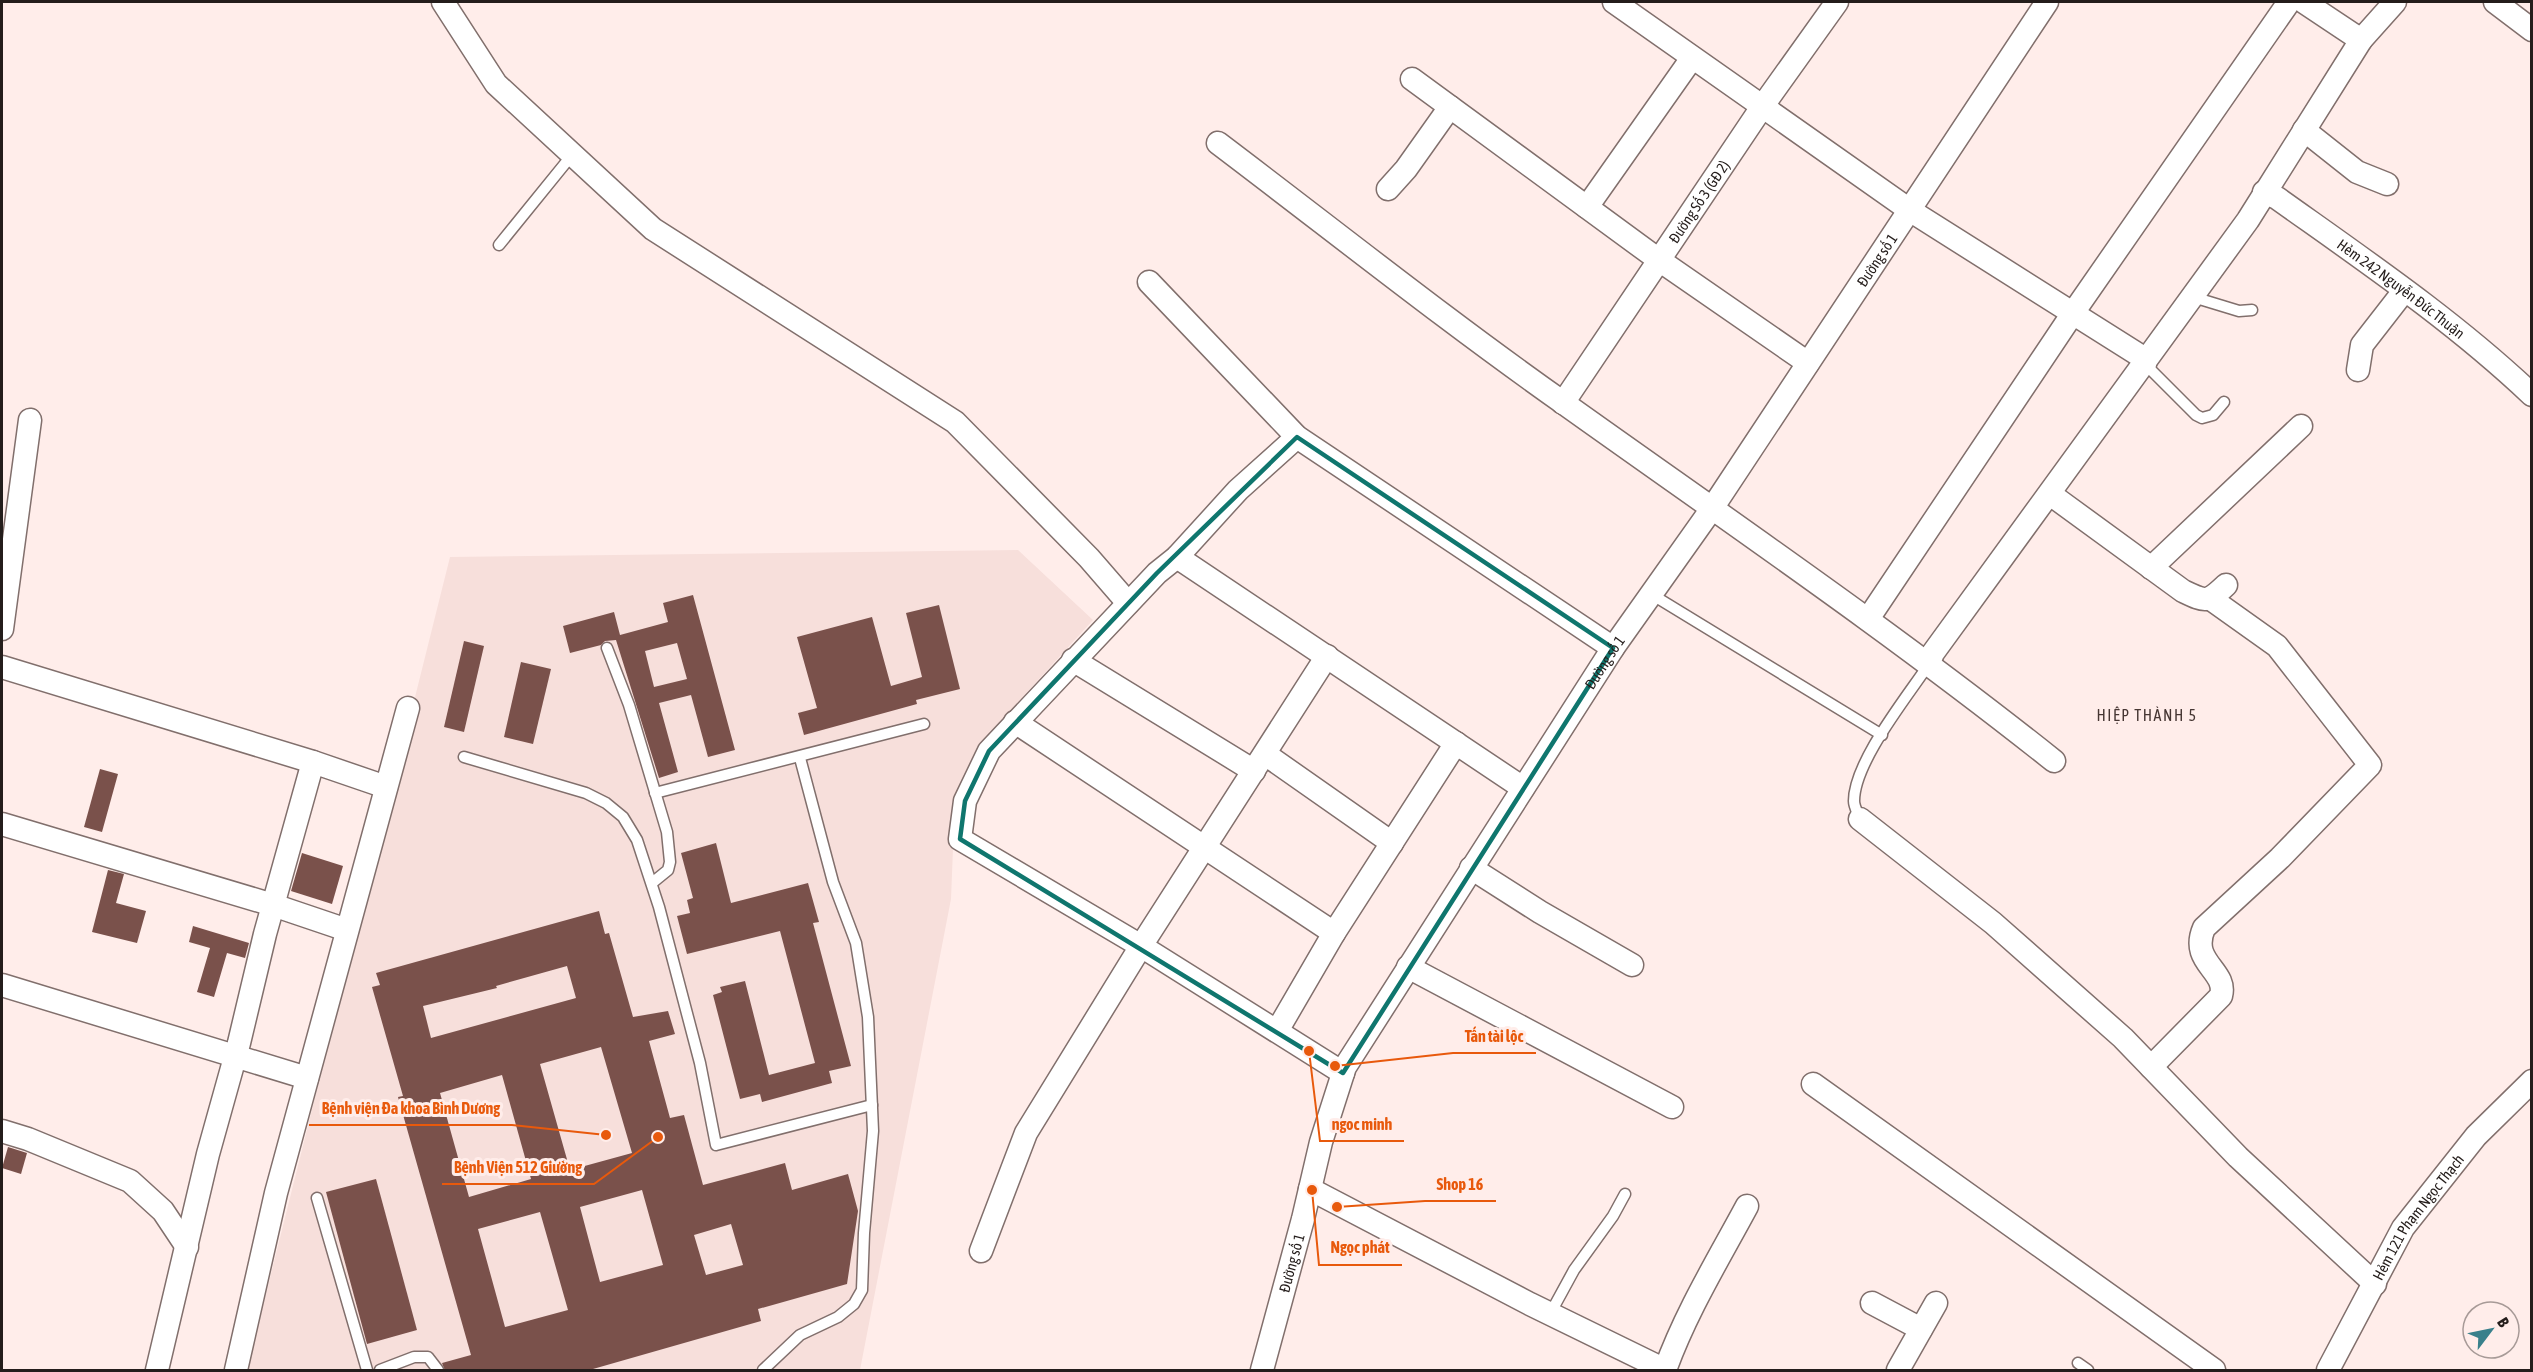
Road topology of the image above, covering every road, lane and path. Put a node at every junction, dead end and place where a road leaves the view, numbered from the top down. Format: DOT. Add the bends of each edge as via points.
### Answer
graph roads {
  1 [pos="444,2"];
  2 [pos="1614,2"];
  3 [pos="1837,2"];
  4 [pos="2047,2"];
  5 [pos="2289,2"];
  6 [pos="2304,2"];
  7 [pos="2395,2"];
  8 [pos="2495,2"];
  9 [pos="2532,30"];
  10 [pos="2361,40"];
  11 [pos="1692,58"];
  12 [pos="1412,80"];
  13 [pos="1450,107"];
  14 [pos="1762,107"];
  15 [pos="2304,130"];
  16 [pos="1218,143"];
  17 [pos="572,155"];
  18 [pos="2387,184"];
  19 [pos="1388,189"];
  20 [pos="2264,192"];
  21 [pos="1587,207"];
  22 [pos="1911,211"];
  23 [pos="499,246"];
  24 [pos="1659,260"];
  25 [pos="1149,282"];
  26 [pos="2404,291"];
  27 [pos="2193,297"];
  28 [pos="2252,310"];
  29 [pos="2073,313"];
  30 [pos="1808,363"];
  31 [pos="2145,364"];
  32 [pos="2358,370"];
  33 [pos="2532,395"];
  34 [pos="2224,402"];
  35 [pos="1563,403"];
  36 [pos="30,420"];
  37 [pos="2301,426"];
  38 [pos="1297,437"];
  39 [pos="2050,494"];
  40 [pos="1713,507"];
  41 [pos="1177,557"];
  42 [pos="2151,568"];
  43 [pos="1651,594"];
  44 [pos="1128,603"];
  45 [pos="1868,619"];
  46 [pos="2,630"];
  47 [pos="608,648"];
  48 [pos="1613,648"];
  49 [pos="1328,656"];
  50 [pos="1073,660"];
  51 [pos="1929,663"];
  52 [pos="2,667"];
  53 [pos="408,708"];
  54 [pos="1015,722"];
  55 [pos="924,724"];
  56 [pos="1882,735"];
  57 [pos="1456,743"];
  58 [pos="464,757"];
  59 [pos="800,758"];
  60 [pos="2054,761"];
  61 [pos="313,762"];
  62 [pos="1259,763"];
  63 [pos="386,787"];
  64 [pos="1522,788"];
  65 [pos="655,794"];
  66 [pos="1860,819"];
  67 [pos="2,824"];
  68 [pos="1392,843"];
  69 [pos="1204,848"];
  70 [pos="1471,868"];
  71 [pos="652,883"];
  72 [pos="273,905"];
  73 [pos="347,930"];
  74 [pos="1334,933"];
  75 [pos="1142,946"];
  76 [pos="1632,965"];
  77 [pos="1408,967"];
  78 [pos="2,985"];
  79 [pos="1277,1031"];
  80 [pos="235,1054"];
  81 [pos="2151,1067"];
  82 [pos="1343,1073"];
  83 [pos="307,1078"];
  84 [pos="2532,1081"];
  85 [pos="1813,1084"];
  86 [pos="872,1104"];
  87 [pos="1672,1107"];
  88 [pos="2,1131"];
  89 [pos="1310,1189"];
  90 [pos="1625,1194"];
  91 [pos="317,1198"];
  92 [pos="1747,1206"];
  93 [pos="187,1247"];
  94 [pos="981,1251"];
  95 [pos="2374,1284"];
  96 [pos="1872,1303"];
  97 [pos="1936,1303"];
  98 [pos="1550,1314"];
  99 [pos="1921,1329"];
  100 [pos="2078,1363"];
  101 [pos="157,1371"];
  102 [pos="236,1371"];
  103 [pos="368,1371"];
  104 [pos="380,1371"];
  105 [pos="438,1371"];
  106 [pos="763,1371"];
  107 [pos="1262,1371"];
  108 [pos="1665,1371"];
  109 [pos="1898,1371"];
  110 [pos="2088,1371"];
  111 [pos="2214,1371"];
  112 [pos="2328,1371"];
  1 -- 17 [label="street" via="496,84"];
  2 -- 11 [label="street"];
  3 -- 14 [label="street, Đường Số 3 (GĐ 2)"];
  4 -- 22 [label="street, Đường số 1"];
  5 -- 29 [label="street"];
  6 -- 10 [label="street"];
  7 -- 10 [label="street"];
  8 -- 9 [label="street"];
  10 -- 15 [label="street"];
  11 -- 14 [label="street"];
  11 -- 21 [label="street"];
  12 -- 13 [label="street"];
  13 -- 19 [label="street"];
  13 -- 21 [label="street"];
  14 -- 22 [label="street"];
  14 -- 24 [label="street, Đường Số 3 (GĐ 2)"];
  15 -- 18 [label="street" via="2357,172"];
  15 -- 20 [label="street"];
  16 -- 35 [label="street"];
  17 -- 23 [label="lane"];
  17 -- 44 [label="street" via="653,229 955,422"];
  20 -- 26 [label="street, Hẻm 242 Nguyễn Đức Thuận"];
  20 -- 27 [label="street"];
  21 -- 24 [label="street"];
  22 -- 29 [label="street"];
  22 -- 30 [label="street, Đường số 1"];
  24 -- 30 [label="street"];
  24 -- 35 [label="street, Đường Số 3 (GĐ 2)"];
  25 -- 38 [label="street"];
  26 -- 32 [label="street" via="2362,345"];
  26 -- 33 [label="street, Hẻm 242 Nguyễn Đức Thuận" via="2501,365"];
  27 -- 28 [label="lane" via="2239,311"];
  27 -- 31 [label="street"];
  29 -- 31 [label="street" via="2139,355"];
  29 -- 45 [label="street"];
  30 -- 40 [label="street, Đường số 1"];
  31 -- 34 [label="lane" via="2202,418 2213,415"];
  31 -- 39 [label="street"];
  35 -- 40 [label="street"];
  36 -- 46 [label="street"];
  37 -- 42 [label="street"];
  38 -- 41 [label="street" via="1238,490"];
  38 -- 48 [label="street"];
  39 -- 42 [label="street"];
  39 -- 51 [label="street"];
  40 -- 43 [label="street, Đường số 1"];
  40 -- 45 [label="street"];
  41 -- 44 [label="street"];
  41 -- 49 [label="street"];
  42 -- 81 [label="street" via="2204,601 2219,592 2277,646 2370,765 2280,858 2204,928 2199,940 2202,955 2220,981 2221,996"];
  43 -- 48 [label="street, Đường số 1"];
  43 -- 56 [label="lane"];
  44 -- 50 [label="street"];
  45 -- 51 [label="street"];
  47 -- 65 [label="lane"];
  48 -- 64 [label="street, Đường số 1"];
  49 -- 57 [label="street"];
  49 -- 62 [label="street"];
  50 -- 54 [label="street"];
  50 -- 62 [label="street"];
  51 -- 56 [label="lane"];
  51 -- 60 [label="street"];
  52 -- 61 [label="street"];
  53 -- 63 [label="street"];
  54 -- 69 [label="street"];
  54 -- 75 [label="street" via="989,751 965,801 960,839"];
  55 -- 59 [label="lane"];
  56 -- 66 [label="lane" via="1855,790 1854,804"];
  57 -- 64 [label="street"];
  57 -- 68 [label="street"];
  58 -- 71 [label="lane" via="606,802 637,840"];
  59 -- 65 [label="lane"];
  59 -- 86 [label="lane" via="833,882 856,943 868,1017"];
  61 -- 63 [label="street"];
  61 -- 72 [label="street"];
  62 -- 68 [label="street"];
  62 -- 69 [label="street"];
  63 -- 73 [label="street"];
  64 -- 70 [label="street, Đường số 1"];
  65 -- 71 [label="lane" via="667,832 670,862 668,870"];
  66 -- 81 [label="street" via="1993,923"];
  67 -- 72 [label="street"];
  68 -- 74 [label="street"];
  69 -- 74 [label="street"];
  69 -- 75 [label="street"];
  70 -- 76 [label="street"];
  70 -- 77 [label="street, Đường số 1"];
  71 -- 86 [label="lane" via="700,1063 716,1145"];
  72 -- 73 [label="street"];
  72 -- 80 [label="street"];
  73 -- 83 [label="street"];
  74 -- 79 [label="street"];
  75 -- 79 [label="street"];
  75 -- 94 [label="street" via="1026,1133"];
  77 -- 82 [label="street, Đường số 1"];
  77 -- 87 [label="street"];
  78 -- 80 [label="street"];
  79 -- 82 [label="street"];
  80 -- 83 [label="street"];
  80 -- 93 [label="street"];
  81 -- 95 [label="street" via="2238,1157"];
  82 -- 89 [label="street, Đường số 1"];
  83 -- 102 [label="street" via="276,1192"];
  84 -- 95 [label="street, Hẻm 121 Phạm Ngọc Thạch" via="2476,1136 2403,1228"];
  85 -- 111 [label="street"];
  86 -- 106 [label="lane" via="862,1290 854,1304 838,1317 800,1335"];
  88 -- 93 [label="street" via="130,1181 163,1211"];
  89 -- 98 [label="street"];
  89 -- 107 [label="street, Đường số 1"];
  90 -- 98 [label="lane"];
  91 -- 103 [label="lane"];
  92 -- 108 [label="street" via="1683,1324"];
  93 -- 101 [label="street"];
  95 -- 112 [label="street, Hẻm 121 Phạm Ngọc Thạch"];
  96 -- 99 [label="street"];
  97 -- 99 [label="street"];
  98 -- 108 [label="street"];
  99 -- 109 [label="street"];
  100 -- 110 [label="lane"];
  104 -- 105 [label="lane" via="414,1357 428,1358"];
}
